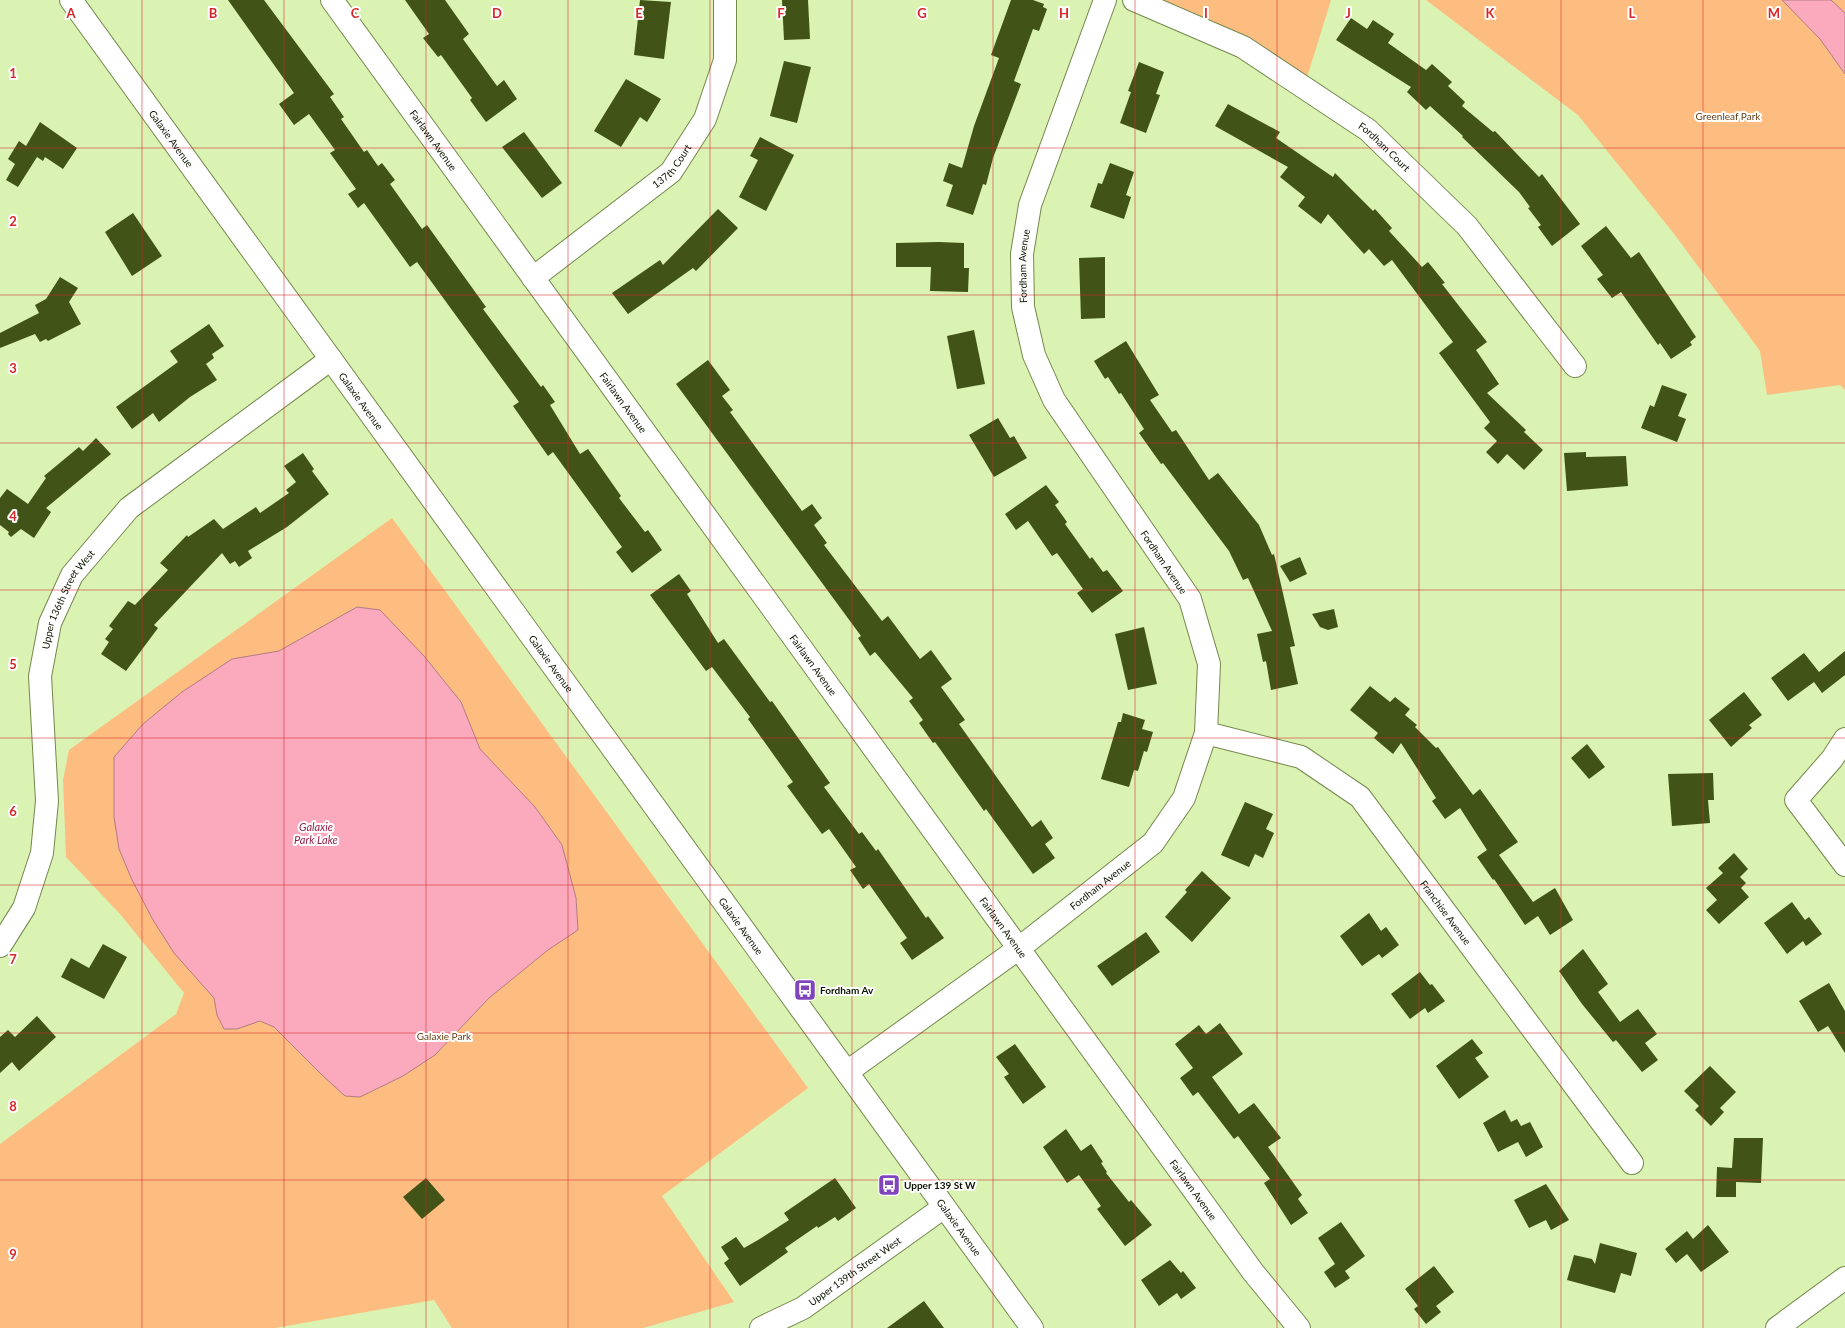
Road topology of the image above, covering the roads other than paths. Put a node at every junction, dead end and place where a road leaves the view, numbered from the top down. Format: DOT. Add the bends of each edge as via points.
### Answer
graph roads {
  1 [pos="71,0"];
  2 [pos="332,0"];
  3 [pos="725,0"];
  4 [pos="1105,0"];
  5 [pos="1134,0"];
  6 [pos="533,278"];
  7 [pos="330,359"];
  8 [pos="1575,366"];
  9 [pos="1206,733"];
  10 [pos="1845,739"];
  11 [pos="1845,865"];
  12 [pos="0,946"];
  13 [pos="1018,949"];
  14 [pos="847,1072"];
  15 [pos="1632,1163"];
  16 [pos="944,1207"];
  17 [pos="1845,1278"];
  18 [pos="761,1328"];
  19 [pos="1032,1328"];
  20 [pos="1299,1328"];
  21 [pos="1777,1328"];
  1 -- 7 [label="street, Galaxie Avenue"];
  2 -- 6 [label="street, Fairlawn Avenue"];
  3 -- 6 [label="street, 137th Court" via="725,60 706,119 671,172"];
  4 -- 9 [label="street, Fordham Avenue" via="1030,205 1022,254 1022,307 1034,355 1054,400 1190,599 1209,664"];
  5 -- 8 [label="street, Fordham Court" via="1243,47 1368,130 1467,226"];
  6 -- 13 [label="street, Fairlawn Avenue"];
  7 -- 12 [label="street, Upper 136th Street West" via="128,508 72,575 50,623 40,676 47,801 42,854 24,908"];
  7 -- 14 [label="street, Galaxie Avenue"];
  9 -- 13 [label="street, Fordham Avenue" via="1184,798 1153,843"];
  9 -- 15 [label="street, Franchise Avenue" via="1301,757 1360,796"];
  10 -- 11 [label="street" via="1832,759 1796,800"];
  13 -- 14 [label="street, Fordham Avenue"];
  13 -- 20 [label="street, Fairlawn Avenue" via="1253,1272"];
  14 -- 16 [label="street, Galaxie Avenue"];
  16 -- 18 [label="street, Upper 139th Street West" via="803,1308"];
  16 -- 19 [label="street, Galaxie Avenue"];
  17 -- 21 [label="street"];
}
